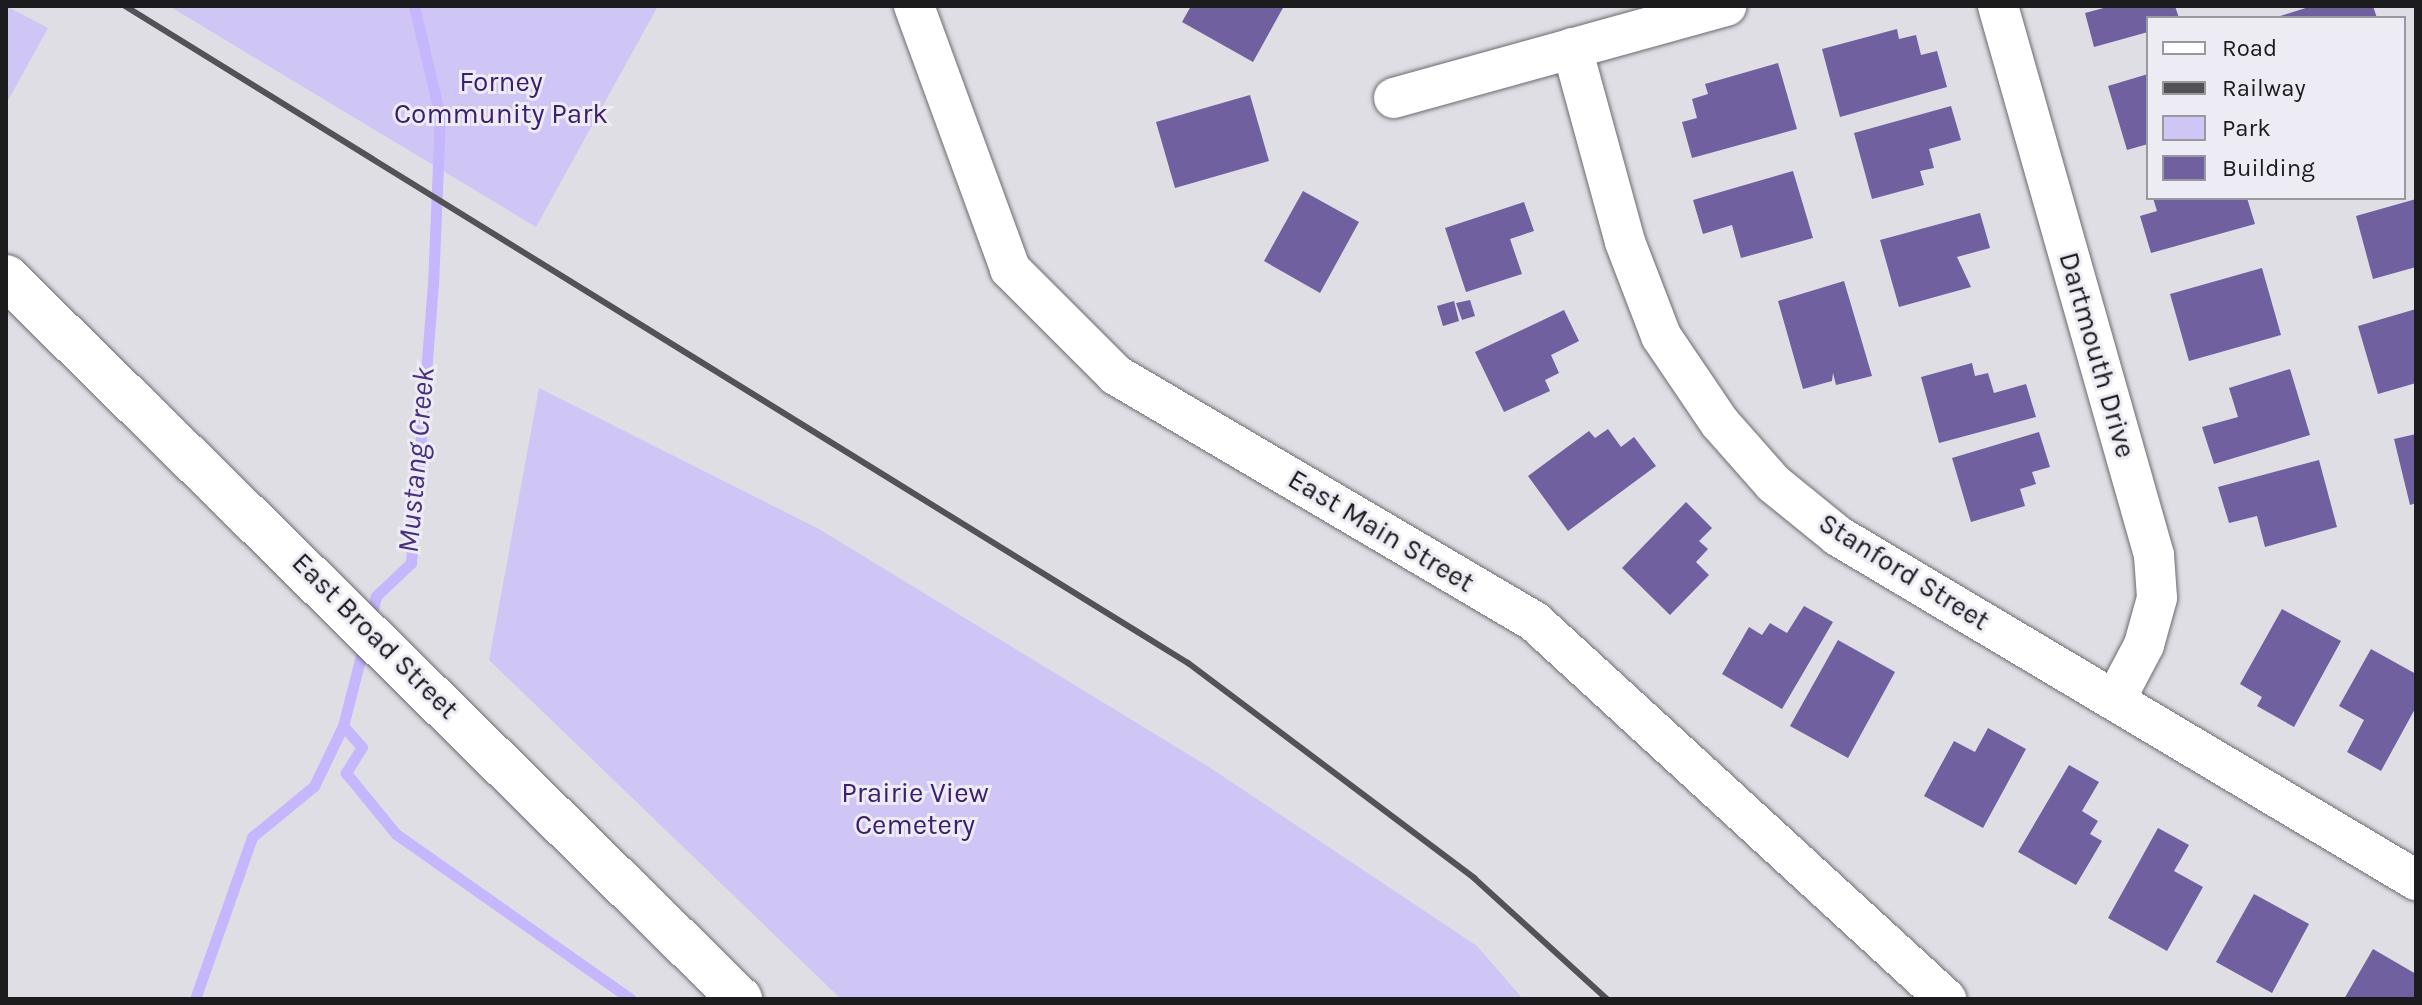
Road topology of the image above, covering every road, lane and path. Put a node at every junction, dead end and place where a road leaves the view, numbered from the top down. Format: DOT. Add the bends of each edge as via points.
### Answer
graph roads {
  1 [pos="914,6"];
  2 [pos="1726,6"];
  3 [pos="1998,6"];
  4 [pos="1572,48"];
  5 [pos="1394,98"];
  6 [pos="6,277"];
  7 [pos="2115,700"];
  8 [pos="2416,880"];
  9 [pos="740,999"];
  10 [pos="1946,999"];
  1 -- 10 [label="street, East Main Street" via="1010,269 1116,375 1535,622"];
  2 -- 4 [label="street"];
  3 -- 7 [label="street, Dartmouth Drive" via="2154,555 2157,598"];
  4 -- 5 [label="street"];
  4 -- 7 [label="street, Stanford Street" via="1625,242 1661,336 1720,423 1774,484 1838,536"];
  6 -- 9 [label="main road, East Broad Street"];
  7 -- 8 [label="street, Stanford Street"];
}
